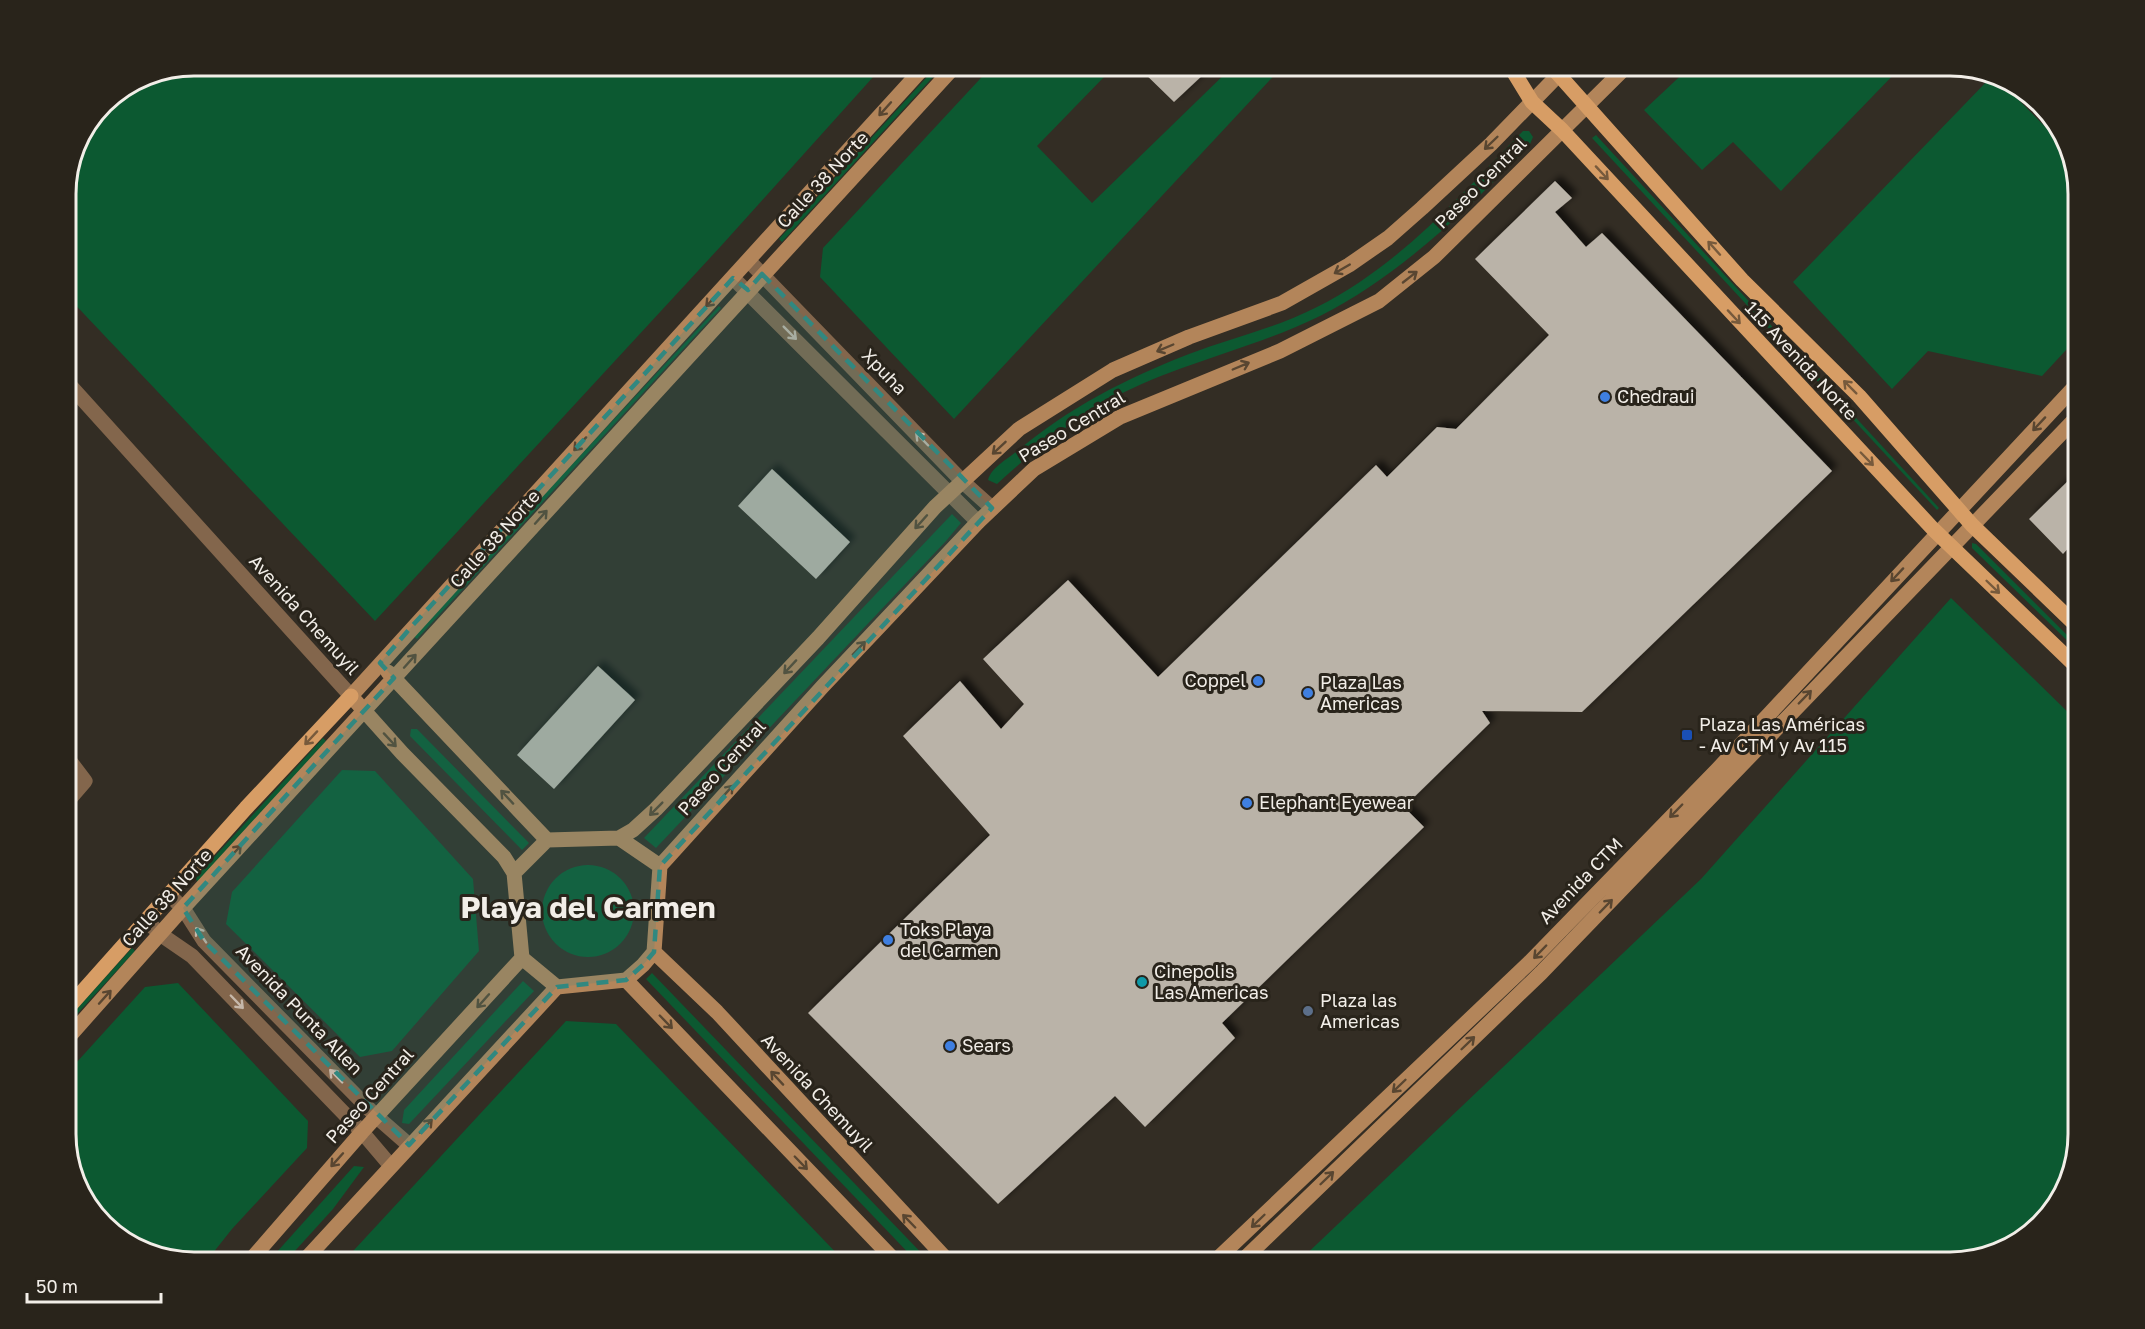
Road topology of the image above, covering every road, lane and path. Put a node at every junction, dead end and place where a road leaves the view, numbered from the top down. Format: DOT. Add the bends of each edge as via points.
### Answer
graph roads {
  1 [pos="1516,76"];
  2 [pos="1552,76"];
  3 [pos="1565,76"];
  4 [pos="1617,76"];
  5 [pos="915,77"];
  6 [pos="945,77"];
  7 [pos="1532,102"];
  8 [pos="1586,106"];
  9 [pos="1562,130"];
  10 [pos="748,261"];
  11 [pos="762,274"];
  12 [pos="733,278"];
  13 [pos="748,290"];
  14 [pos="77,393"];
  15 [pos="2068,394"];
  16 [pos="2068,426"];
  17 [pos="963,482"];
  18 [pos="950,492"];
  19 [pos="992,508"];
  20 [pos="1959,510"];
  21 [pos="978,522"];
  22 [pos="1972,525"];
  23 [pos="1936,532"];
  24 [pos="1952,545"];
  25 [pos="2068,617"];
  26 [pos="2068,658"];
  27 [pos="380,663"];
  28 [pos="394,678"];
  29 [pos="351,696"];
  30 [pos="365,711"];
  31 [pos="77,770"];
  32 [pos="77,790"];
  33 [pos="619,838"];
  34 [pos="547,840"];
  35 [pos="660,866"];
  36 [pos="514,873"];
  37 [pos="170,896"];
  38 [pos="183,908"];
  39 [pos="147,921"];
  40 [pos="160,934"];
  41 [pos="654,952"];
  42 [pos="522,958"];
  43 [pos="626,980"];
  44 [pos="557,987"];
  45 [pos="77,998"];
  46 [pos="77,1028"];
  47 [pos="377,1117"];
  48 [pos="362,1132"];
  49 [pos="409,1145"];
  50 [pos="390,1165"];
  51 [pos="258,1252"];
  52 [pos="313,1252"];
  53 [pos="886,1252"];
  54 [pos="940,1252"];
  55 [pos="1225,1252"];
  56 [pos="1251,1252"];
  1 -- 7 [label="main road, 115 Avenida Norte"];
  2 -- 7 [label="main road, Paseo Central"];
  3 -- 8 [label="main road, 115 Avenida Norte"];
  4 -- 8 [label="main road, Paseo Central"];
  5 -- 10 [label="main road, Calle 38 Norte, one-way"];
  6 -- 11 [label="main road, Calle 38 Norte"];
  7 -- 9 [label="main road, 115 Avenida Norte"];
  7 -- 17 [label="main road, Paseo Central, one-way" via="1388,238 1349,265 1282,303 1113,370 1019,429"];
  8 -- 9 [label="main road, Paseo Central"];
  20 -- 8 [label="main road, 115 Avenida Norte, one-way" via="1859,396 1742,280"];
  19 -- 9 [label="main road, Paseo Central, one-way" via="1034,469 1120,417 1280,351 1379,301 1434,257"];
  9 -- 23 [label="main road, 115 Avenida Norte, one-way"];
  10 -- 11 [label="street, Xpuha"];
  10 -- 12 [label="main road, Calle 38 Norte"];
  11 -- 13 [label="main road, Calle 38 Norte"];
  17 -- 11 [label="street, Xpuha, one-way"];
  12 -- 13 [label="street"];
  12 -- 27 [label="main road, Calle 38 Norte, one-way"];
  13 -- 18 [label="street, one-way"];
  28 -- 13 [label="main road, Calle 38 Norte, one-way"];
  14 -- 29 [label="street, Avenida Chemuyil"];
  15 -- 20 [label="main road, Avenida CTM, one-way"];
  16 -- 22 [label="main road, Avenida CTM"];
  17 -- 18 [label="main road, Paseo Central"];
  17 -- 19 [label="street, Xpuha"];
  18 -- 21 [label="street"];
  18 -- 33 [label="main road, Paseo Central, one-way" via="656,809"];
  19 -- 21 [label="main road, Paseo Central"];
  20 -- 22 [label="main road, 115 Avenida Norte"];
  20 -- 23 [label="main road, Avenida CTM"];
  35 -- 21 [label="main road, Paseo Central, one-way"];
  22 -- 24 [label="main road, Avenida CTM"];
  22 -- 25 [label="main road, 115 Avenida Norte"];
  23 -- 24 [label="main road, 115 Avenida Norte"];
  23 -- 55 [label="main road, Avenida CTM, one-way" via="1717,770 1530,962"];
  24 -- 26 [label="main road, 115 Avenida Norte, one-way"];
  56 -- 24 [label="main road, Avenida CTM, one-way" via="1541,973"];
  27 -- 28 [label="main road, Avenida Chemuyil"];
  27 -- 29 [label="main road, Calle 38 Norte"];
  28 -- 30 [label="main road, Calle 38 Norte"];
  34 -- 28 [label="main road, Avenida Chemuyil, one-way"];
  29 -- 30 [label="main road, Avenida Chemuyil"];
  29 -- 37 [label="main road, Calle 38 Norte, one-way"];
  30 -- 36 [label="main road, Avenida Chemuyil, one-way" via="504,857"];
  38 -- 30 [label="main road, Calle 38 Norte, one-way"];
  31 -- 32 [label="street" via="85,781"];
  33 -- 34 [label="main road"];
  33 -- 35 [label="main road"];
  34 -- 36 [label="main road"];
  35 -- 41 [label="main road"];
  36 -- 42 [label="main road"];
  37 -- 38 [label="street, Avenida Punta Allen"];
  37 -- 39 [label="main road, Calle 38 Norte"];
  38 -- 40 [label="main road, Calle 38 Norte"];
  47 -- 38 [label="street, Avenida Punta Allen, one-way" via="204,941"];
  39 -- 40 [label="street"];
  39 -- 45 [label="main road, Calle 38 Norte"];
  46 -- 40 [label="main road, Calle 38 Norte, one-way"];
  40 -- 48 [label="street, one-way" via="192,956"];
  41 -- 43 [label="main road"];
  54 -- 41 [label="main road, Avenida Chemuyil, one-way" via="717,1012"];
  42 -- 44 [label="main road"];
  42 -- 47 [label="main road, Paseo Central, one-way"];
  43 -- 44 [label="main road"];
  43 -- 53 [label="main road, one-way"];
  49 -- 44 [label="main road, one-way"];
  47 -- 48 [label="main road, Paseo Central"];
  47 -- 49 [label="street, Avenida Punta Allen"];
  48 -- 50 [label="street"];
  48 -- 51 [label="main road, Paseo Central, one-way"];
  49 -- 50 [label="main road"];
  50 -- 52 [label="main road"];
}
